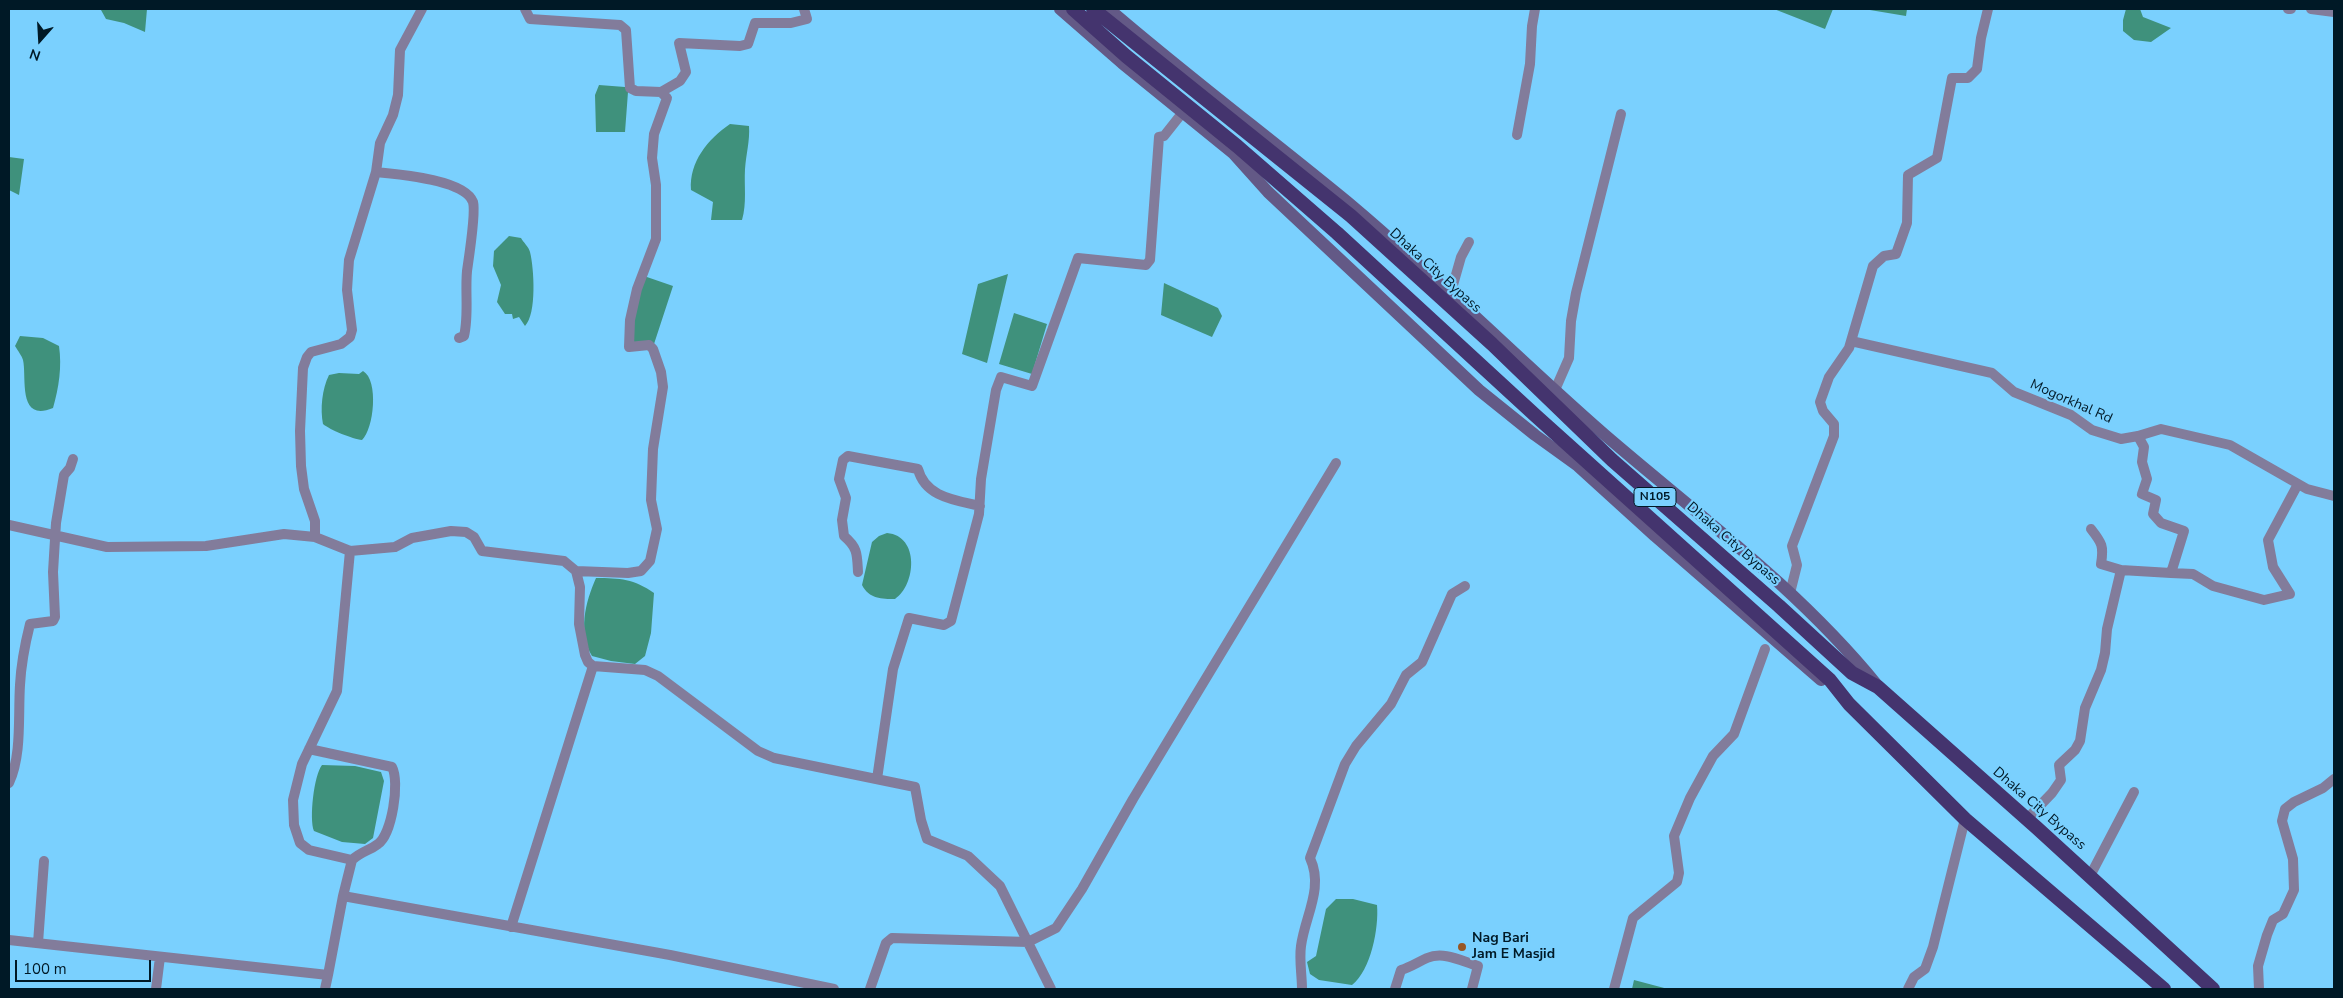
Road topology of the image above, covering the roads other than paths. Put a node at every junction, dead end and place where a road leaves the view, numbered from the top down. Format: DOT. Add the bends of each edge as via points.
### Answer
graph roads {
  1 [pos="422,9"];
  2 [pos="525,9"];
  3 [pos="804,9"];
  4 [pos="1060,9"];
  5 [pos="1073,9"];
  6 [pos="1093,9"];
  7 [pos="1109,9"];
  8 [pos="1535,9"];
  9 [pos="1988,9"];
  10 [pos="2312,9"];
  11 [pos="2334,12"];
  12 [pos="661,92"];
  13 [pos="1182,112"];
  14 [pos="1621,114"];
  15 [pos="1517,135"];
  16 [pos="376,172"];
  17 [pos="1469,242"];
  18 [pos="1450,292"];
  19 [pos="458,338"];
  20 [pos="1851,341"];
  21 [pos="1556,390"];
  22 [pos="2138,436"];
  23 [pos="73,459"];
  24 [pos="1336,463"];
  25 [pos="2298,484"];
  26 [pos="2334,496"];
  27 [pos="980,506"];
  28 [pos="9,525"];
  29 [pos="2091,530"];
  30 [pos="56,536"];
  31 [pos="315,537"];
  32 [pos="350,551"];
  33 [pos="576,570"];
  34 [pos="2120,570"];
  35 [pos="858,572"];
  36 [pos="2171,573"];
  37 [pos="1465,586"];
  38 [pos="1790,593"];
  39 [pos="1765,650"];
  40 [pos="593,666"];
  41 [pos="1878,687"];
  42 [pos="1846,701"];
  43 [pos="309,749"];
  44 [pos="877,779"];
  45 [pos="2334,779"];
  46 [pos="9,784"];
  47 [pos="2134,792"];
  48 [pos="1965,818"];
  49 [pos="2026,820"];
  50 [pos="352,860"];
  51 [pos="44,861"];
  52 [pos="2090,876"];
  53 [pos="343,896"];
  54 [pos="511,927"];
  55 [pos="9,940"];
  56 [pos="1028,942"];
  57 [pos="38,943"];
  58 [pos="160,957"];
  59 [pos="328,975"];
  60 [pos="156,989"];
  61 [pos="325,989"];
  62 [pos="834,989"];
  63 [pos="870,989"];
  64 [pos="1051,989"];
  65 [pos="1302,989"];
  66 [pos="1395,989"];
  67 [pos="1472,989"];
  68 [pos="1614,989"];
  69 [pos="1908,989"];
  70 [pos="2164,989"];
  71 [pos="2213,989"];
  72 [pos="2259,989"];
  1 -- 16 [label="street" via="400,50 398,95 380,143"];
  2 -- 12 [label="street" via="530,19 620,25 626,30 630,88"];
  3 -- 12 [label="street" via="807,19 792,23 755,23 748,44 679,42 686,72 680,81"];
  4 -- 13 [label="main road"];
  5 -- 42 [label="highway, N105" via="1337,233 1830,680"];
  6 -- 41 [label="highway, Dhaka City Bypass / N105" via="1351,216 1492,344 1612,460 1852,673"];
  7 -- 18 [label="main road" via="1356,209"];
  8 -- 15 [label="street" via="1530,64"];
  9 -- 20 [label="street" via="1977,69 1968,78 1952,78 1938,158 1908,176 1907,223 1902,238 1896,254 1884,256 1873,266"];
  10 -- 11 [label="street"];
  12 -- 33 [label="street" via="667,98 654,134 652,158 656,185 656,239 637,289 630,320 629,346 649,345 653,349 663,387 652,449 651,500 657,529 655,545 650,561 641,571 628,574"];
  13 -- 27 [label="street" via="1164,136 1158,137 1150,260 1146,265 1078,258 1032,386 1001,377 981,479"];
  13 -- 42 [label="main road" via="1233,153 1275,198 1479,390 1578,466"];
  14 -- 21 [label="street" via="1576,294 1570,358"];
  16 -- 19 [label="street" via="442,182 466,193 473,201 466,328 464,336"];
  16 -- 31 [label="street" via="350,260 347,290 350,337 342,344 311,352 303,368 301,466 304,489 315,520"];
  17 -- 18 [label="street"];
  18 -- 21 [label="main road"];
  20 -- 22 [label="street, Mogorkhal Rd" via="1992,373 2014,392 2071,415 2092,430 2121,438"];
  20 -- 38 [label="street" via="1829,376 1820,402 1834,424 1834,436 1792,546 1797,565"];
  21 -- 38 [label="main road"];
  22 -- 25 [label="street, Mogorkhal Rd" via="2161,428 2230,445"];
  22 -- 36 [label="street" via="2144,447 2142,462 2147,479 2142,494 2156,500 2153,514 2160,522 2184,531"];
  23 -- 30 [label="street" via="64,475"];
  24 -- 56 [label="street" via="1082,889 1056,928"];
  25 -- 26 [label="street, Mogorkhal Rd"];
  25 -- 36 [label="street" via="2268,540 2273,567 2290,594 2264,600 2213,586 2194,574"];
  27 -- 35 [label="street" via="954,500 927,488 918,469 848,456 842,460 839,479 846,498 842,520 844,536 854,544 857,553"];
  27 -- 44 [label="street" via="951,621 944,625 909,618 893,669"];
  28 -- 30 [label="street"];
  29 -- 34 [label="street" via="2102,543 2101,564"];
  30 -- 31 [label="street" via="107,547 206,546 284,534"];
  30 -- 46 [label="street" via="53,572 55,617 30,624 20,682 18,753"];
  31 -- 32 [label="street"];
  32 -- 33 [label="street" via="395,547 412,538 451,531 466,532 474,537 482,551 564,561"];
  32 -- 43 [label="street" via="337,691"];
  33 -- 40 [label="street" via="580,587 578,624 588,662"];
  34 -- 36 [label="street"];
  34 -- 49 [label="street" via="2107,629 2106,653 2084,708 2080,741 2059,765 2061,780"];
  37 -- 65 [label="street" via="1452,594 1422,662 1406,675 1391,704 1344,764 1310,858 1316,870 1316,883 1301,946"];
  38 -- 41 [label="main road" via="1833,634"];
  39 -- 68 [label="street" via="1734,734 1713,756 1674,836 1680,873 1677,882 1633,918"];
  40 -- 44 [label="street" via="644,670 658,676 758,751 774,758"];
  40 -- 54 [label="street"];
  41 -- 49 [label="highway, Dhaka City Bypass / N105"];
  42 -- 48 [label="highway, N105"];
  43 -- 50 [label="street" via="292,800 294,825 300,843 309,850"];
  43 -- 50 [label="street" via="392,767 396,775 396,792 386,836"];
  44 -- 56 [label="street" via="915,787 927,839 968,856 1000,886"];
  45 -- 72 [label="street" via="2285,809 2282,821 2293,859 2294,890 2283,914 2273,920 2258,966"];
  47 -- 52 [label="street"];
  48 -- 69 [label="street" via="1933,947 1925,969 1914,977"];
  48 -- 70 [label="highway, N105"];
  49 -- 52 [label="highway, Dhaka City Bypass / N105"];
  50 -- 53 [label="street"];
  51 -- 57 [label="street"];
  52 -- 71 [label="highway, Dhaka City Bypass / N105"];
  53 -- 54 [label="street"];
  53 -- 59 [label="street"];
  54 -- 62 [label="street"];
  55 -- 57 [label="street"];
  56 -- 63 [label="street" via="892,938 886,942"];
  56 -- 64 [label="street"];
  57 -- 58 [label="street"];
  58 -- 59 [label="street"];
  58 -- 60 [label="street"];
  59 -- 61 [label="street"];
  66 -- 67 [label="street" via="1401,970 1443,954 1478,966"];
}
